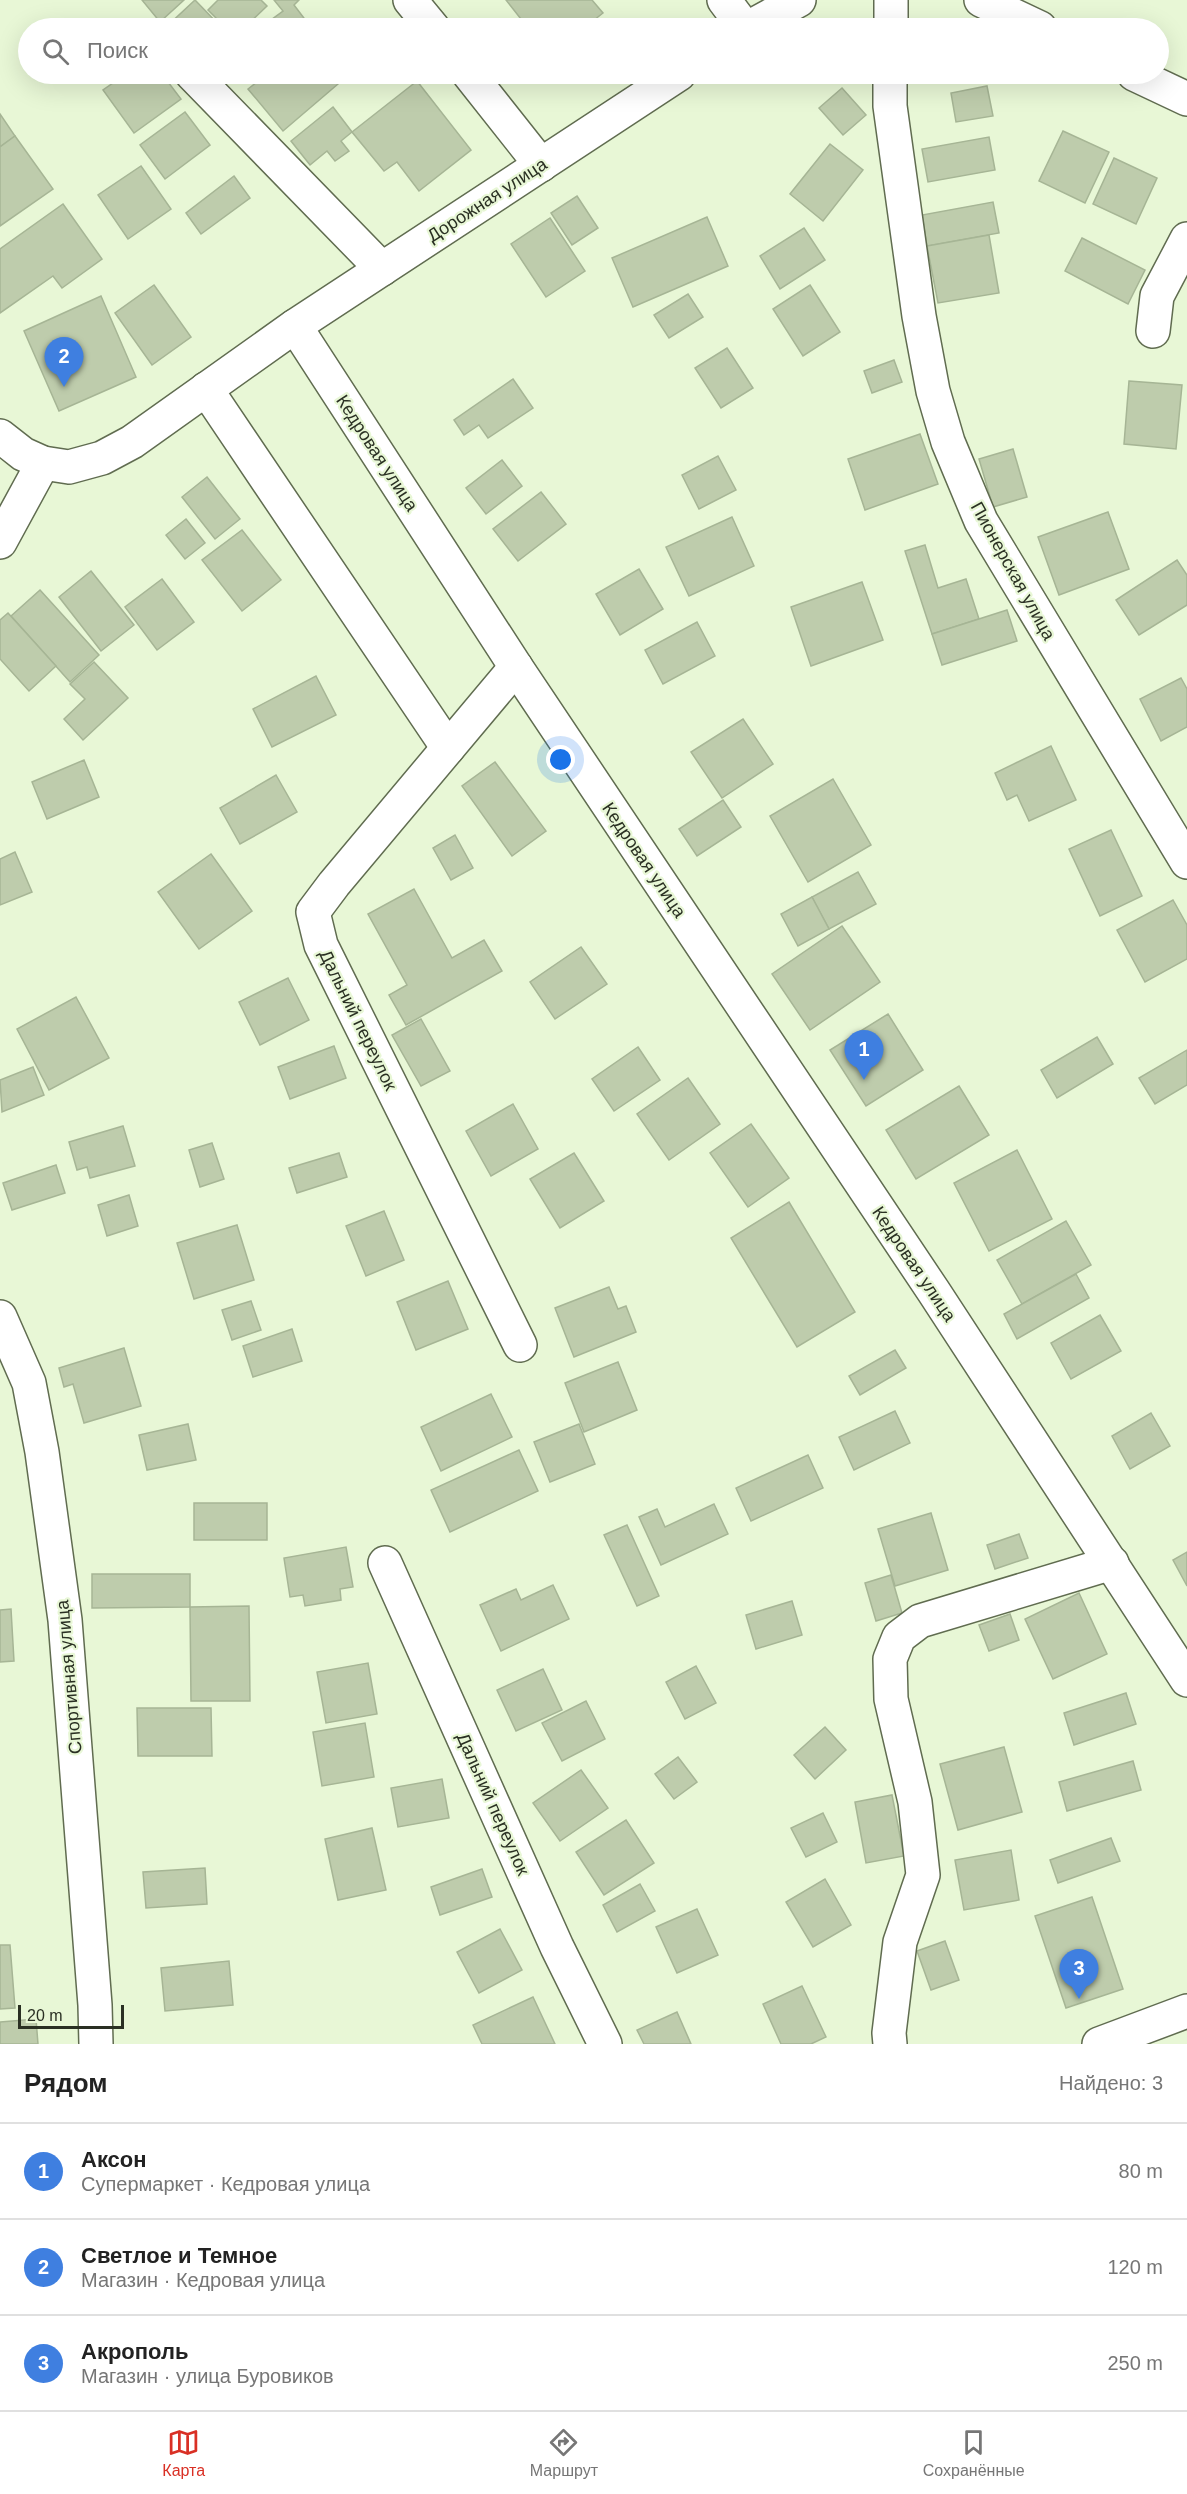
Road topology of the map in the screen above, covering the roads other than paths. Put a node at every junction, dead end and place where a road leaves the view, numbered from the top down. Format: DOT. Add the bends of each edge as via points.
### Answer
graph roads {
  1 [pos="410,0"];
  2 [pos="724,0"];
  3 [pos="799,0"];
  4 [pos="891,0"];
  5 [pos="981,0"];
  6 [pos="425,18"];
  7 [pos="739,18"];
  8 [pos="766,18"];
  9 [pos="891,18"];
  10 [pos="1019,18"];
  11 [pos="202,84"];
  12 [pos="477,84"];
  13 [pos="664,84"];
  14 [pos="890,84"];
  15 [pos="1155,84"];
  16 [pos="1187,99"];
  17 [pos="541,165"];
  18 [pos="1187,239"];
  19 [pos="382,268"];
  20 [pos="295,326"];
  21 [pos="1153,331"];
  22 [pos="206,389"];
  23 [pos="0,436"];
  24 [pos="43,463"];
  25 [pos="0,542"];
  26 [pos="516,668"];
  27 [pos="448,747"];
  28 [pos="1187,862"];
  29 [pos="0,1317"];
  30 [pos="520,1345"];
  31 [pos="385,1563"];
  32 [pos="1112,1563"];
  33 [pos="1187,1680"];
  34 [pos="1187,2011"];
  35 [pos="96,2044"];
  36 [pos="605,2044"];
  37 [pos="890,2044"];
  38 [pos="1099,2044"];
  1 -- 6 [label="street"];
  2 -- 7 [label="street"];
  3 -- 8 [label="street"];
  4 -- 9 [label="street"];
  5 -- 10 [label="street"];
  11 -- 19 [label="street"];
  12 -- 17 [label="street"];
  13 -- 17 [label="street, Дорожная улица"];
  14 -- 28 [label="street, Пионерская улица" via="919,316 933,391 948,442 981,521"];
  15 -- 16 [label="street"];
  17 -- 19 [label="street, Дорожная улица"];
  18 -- 21 [label="street" via="1157,296"];
  19 -- 20 [label="street, Дорожная улица"];
  20 -- 22 [label="street"];
  20 -- 26 [label="street, Кедровая улица"];
  22 -- 24 [label="street" via="132,442 102,458 69,467"];
  22 -- 27 [label="street"];
  23 -- 24 [label="street" via="23,454"];
  24 -- 25 [label="street"];
  26 -- 27 [label="street, Дальний переулок"];
  26 -- 32 [label="street, Кедровая улица"];
  27 -- 30 [label="street, Дальний переулок" via="313,912 321,945"];
  29 -- 35 [label="street, Спортивная улица" via="29,1383 65,1620"];
  31 -- 36 [label="street, Дальний переулок" via="557,1947"];
  32 -- 33 [label="street, Кедровая улица"];
  32 -- 37 [label="street" via="920,1621 899,1637 890,1659 891,1699 915,1802 923,1875 900,1942"];
  34 -- 38 [label="street"];
}
